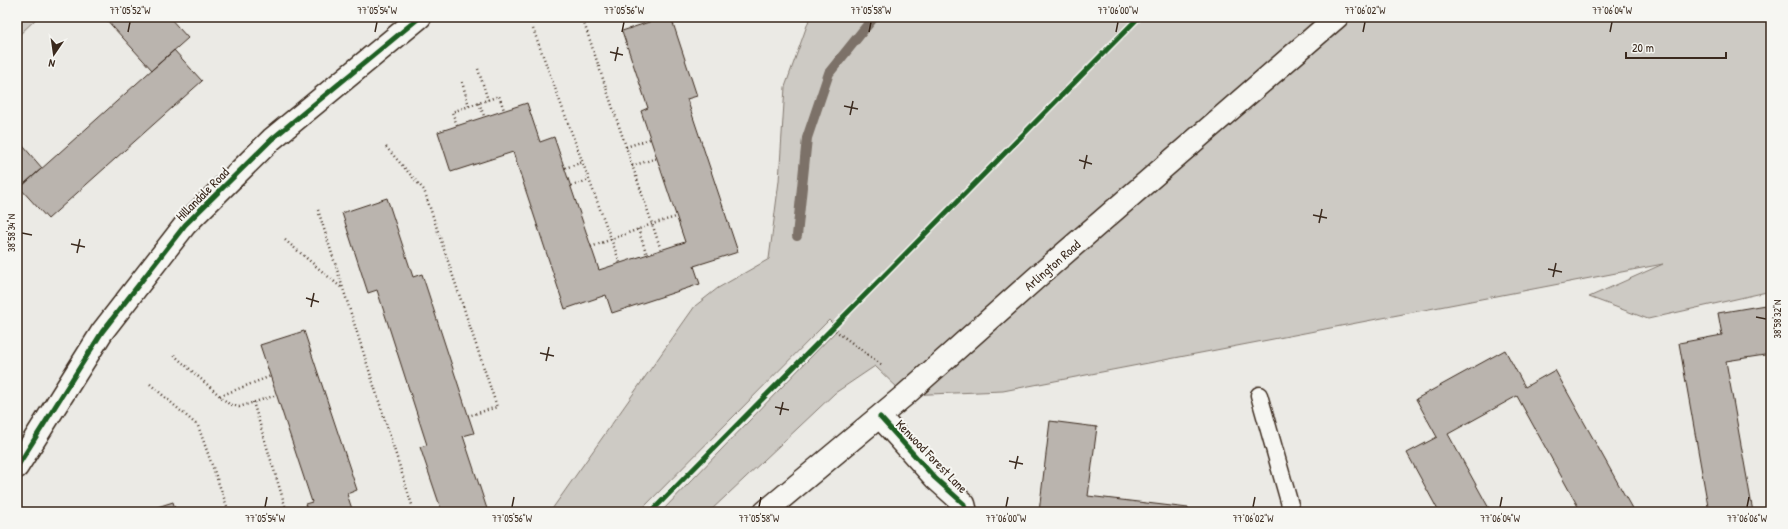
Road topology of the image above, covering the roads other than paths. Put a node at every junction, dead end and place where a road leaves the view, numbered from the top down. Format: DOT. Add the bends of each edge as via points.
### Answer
graph roads {
  1 [pos="420,17"];
  2 [pos="1338,17"];
  3 [pos="1259,396"];
  4 [pos="880,417"];
  5 [pos="17,467"];
  6 [pos="765,512"];
  7 [pos="966,512"];
  8 [pos="1292,512"];
  1 -- 5 [label="main road, Hillandale Road" via="272,139 185,225 102,332"];
  2 -- 4 [label="main road, Arlington Road"];
  3 -- 8 [label="lane"];
  4 -- 6 [label="main road, Arlington Road"];
  4 -- 7 [label="main road, Kenwood Forest Lane" via="935,478 964,504"];
}
